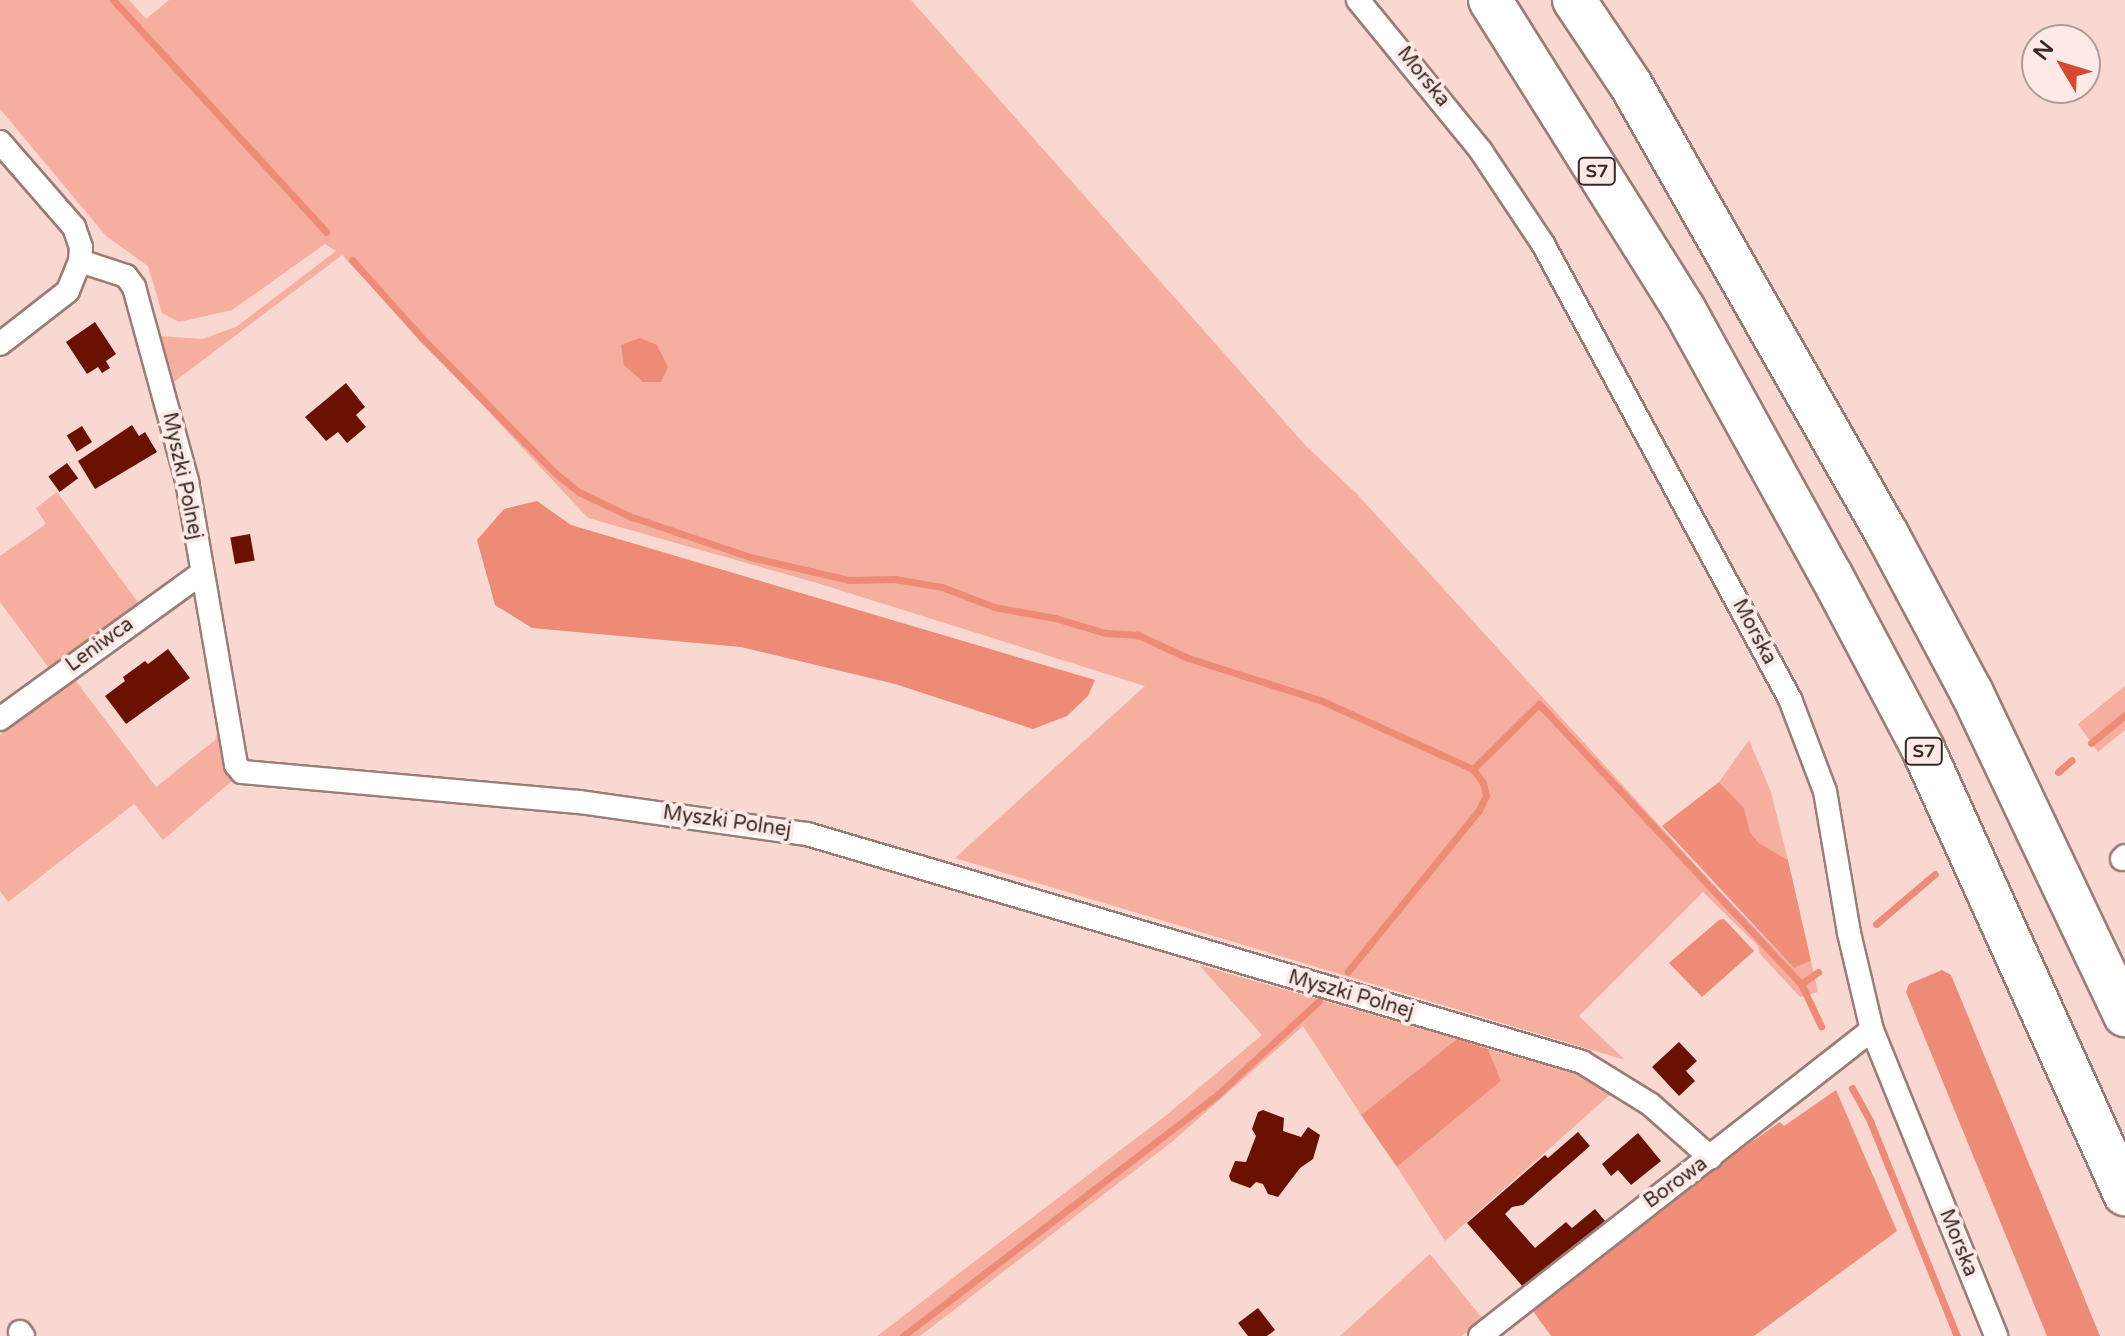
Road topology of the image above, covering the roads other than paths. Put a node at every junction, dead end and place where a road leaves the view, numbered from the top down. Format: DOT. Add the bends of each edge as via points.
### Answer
graph roads {
  1 [pos="1358,0"];
  2 [pos="1490,0"];
  3 [pos="1574,0"];
  4 [pos="0,142"];
  5 [pos="80,261"];
  6 [pos="0,344"];
  7 [pos="202,573"];
  8 [pos="0,719"];
  9 [pos="2125,1015"];
  10 [pos="1872,1030"];
  11 [pos="1711,1158"];
  12 [pos="2125,1194"];
  13 [pos="1480,1336"];
  14 [pos="1996,1336"];
  1 -- 10 [label="street, Morska" via="1481,151 1543,244 1790,699 1825,791"];
  2 -- 12 [label="highway, S7" via="1684,309 1838,588 1923,749"];
  3 -- 9 [label="highway" via="1631,85 1887,534 1971,691"];
  4 -- 5 [label="street" via="74,227"];
  5 -- 6 [label="street" via="68,291"];
  5 -- 7 [label="street, Myszki Polnej" via="126,276 134,287 178,445"];
  7 -- 8 [label="street, Leniwca"];
  7 -- 11 [label="street, Myszki Polnej" via="236,765 248,775 579,802 807,834 1582,1062 1650,1104"];
  10 -- 11 [label="street, Borowa"];
  10 -- 14 [label="street, Morska"];
  11 -- 13 [label="street, Borowa"];
}
